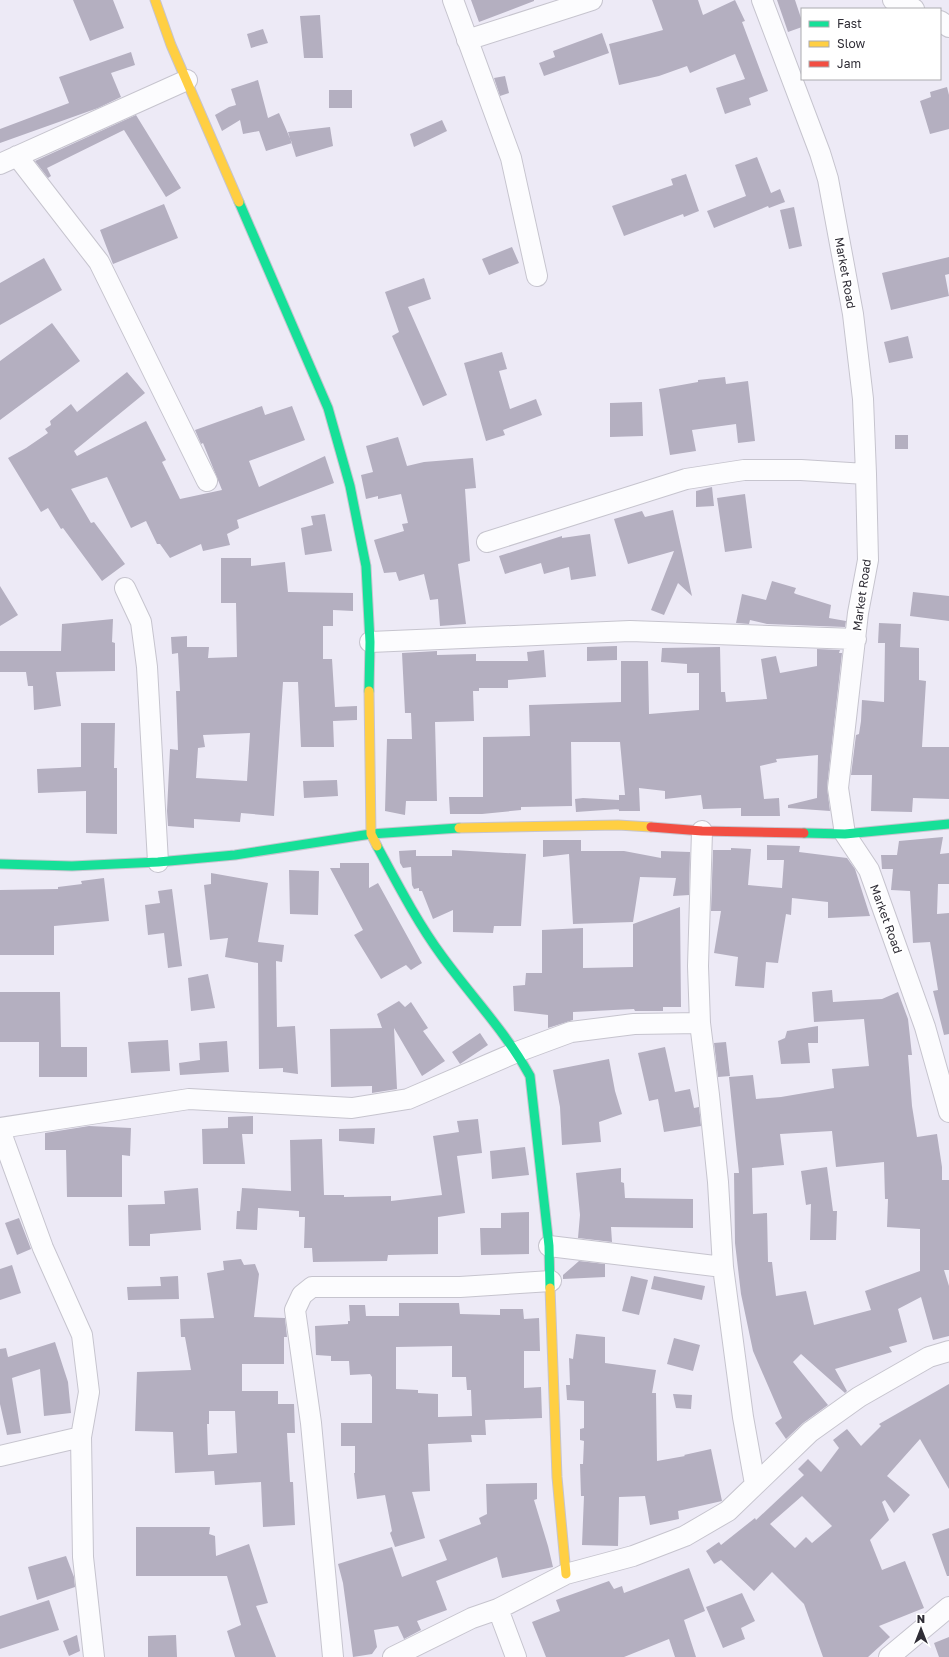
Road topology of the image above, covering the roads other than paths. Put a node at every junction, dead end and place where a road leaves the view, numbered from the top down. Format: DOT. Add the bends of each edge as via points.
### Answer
graph roads {
  1 [pos="154,0"];
  2 [pos="452,0"];
  3 [pos="592,0"];
  4 [pos="762,0"];
  5 [pos="893,0"];
  6 [pos="912,8"];
  7 [pos="537,9"];
  8 [pos="941,21"];
  9 [pos="949,27"];
  10 [pos="467,40"];
  11 [pos="187,80"];
  12 [pos="8,160"];
  13 [pos="537,276"];
  14 [pos="866,474"];
  15 [pos="207,481"];
  16 [pos="487,542"];
  17 [pos="125,588"];
  18 [pos="856,639"];
  19 [pos="370,642"];
  20 [pos="949,824"];
  21 [pos="702,831"];
  22 [pos="371,834"];
  23 [pos="845,834"];
  24 [pos="158,862"];
  25 [pos="0,864"];
  26 [pos="700,1023"];
  27 [pos="517,1052"];
  28 [pos="949,1112"];
  29 [pos="0,1129"];
  30 [pos="549,1246"];
  31 [pos="723,1267"];
  32 [pos="551,1281"];
  33 [pos="949,1351"];
  34 [pos="81,1437"];
  35 [pos="0,1456"];
  36 [pos="755,1484"];
  37 [pos="566,1574"];
  38 [pos="949,1607"];
  39 [pos="498,1609"];
  40 [pos="94,1657"];
  41 [pos="333,1657"];
  42 [pos="393,1657"];
  43 [pos="516,1657"];
  44 [pos="889,1657"];
  1 -- 11 [label="street"];
  2 -- 10 [label="street"];
  3 -- 7 [label="street"];
  4 -- 14 [label="street, Market Road" via="828,179 853,314 863,406"];
  5 -- 6 [label="street"];
  7 -- 10 [label="street"];
  8 -- 9 [label="street"];
  10 -- 13 [label="street" via="511,158"];
  11 -- 12 [label="street"];
  11 -- 19 [label="street" via="328,408 350,486 366,566"];
  12 -- 15 [label="street" via="99,262"];
  14 -- 16 [label="street" via="744,470 686,479"];
  14 -- 18 [label="street, Market Road" via="868,560"];
  17 -- 24 [label="street" via="142,622"];
  18 -- 19 [label="street" via="630,631"];
  18 -- 23 [label="street, Market Road" via="838,788"];
  19 -- 22 [label="street"];
  20 -- 23 [label="street"];
  21 -- 22 [label="street" via="618,825 463,828"];
  21 -- 23 [label="street"];
  21 -- 26 [label="street" via="698,966"];
  22 -- 24 [label="street" via="235,855"];
  22 -- 27 [label="street" via="441,954"];
  23 -- 28 [label="street, Market Road" via="869,870 925,1027"];
  24 -- 25 [label="street" via="72,866"];
  26 -- 27 [label="street" via="634,1024 571,1032"];
  26 -- 31 [label="street" via="711,1111"];
  27 -- 29 [label="street" via="408,1099 352,1108 189,1099"];
  27 -- 30 [label="street" via="530,1076"];
  29 -- 34 [label="street" via="43,1248 82,1335 89,1392"];
  30 -- 31 [label="street"];
  30 -- 32 [label="street"];
  31 -- 36 [label="street" via="742,1417"];
  32 -- 37 [label="street" via="557,1477"];
  32 -- 41 [label="street" via="460,1287 312,1287 302,1295 295,1310 311,1423"];
  33 -- 36 [label="street" via="929,1356 859,1398 810,1432"];
  34 -- 35 [label="street"];
  34 -- 40 [label="street" via="83,1557"];
  36 -- 37 [label="street" via="728,1511 685,1536 633,1556"];
  37 -- 39 [label="street"];
  38 -- 44 [label="street"];
  39 -- 42 [label="street" via="472,1618"];
  39 -- 43 [label="street"];
}
